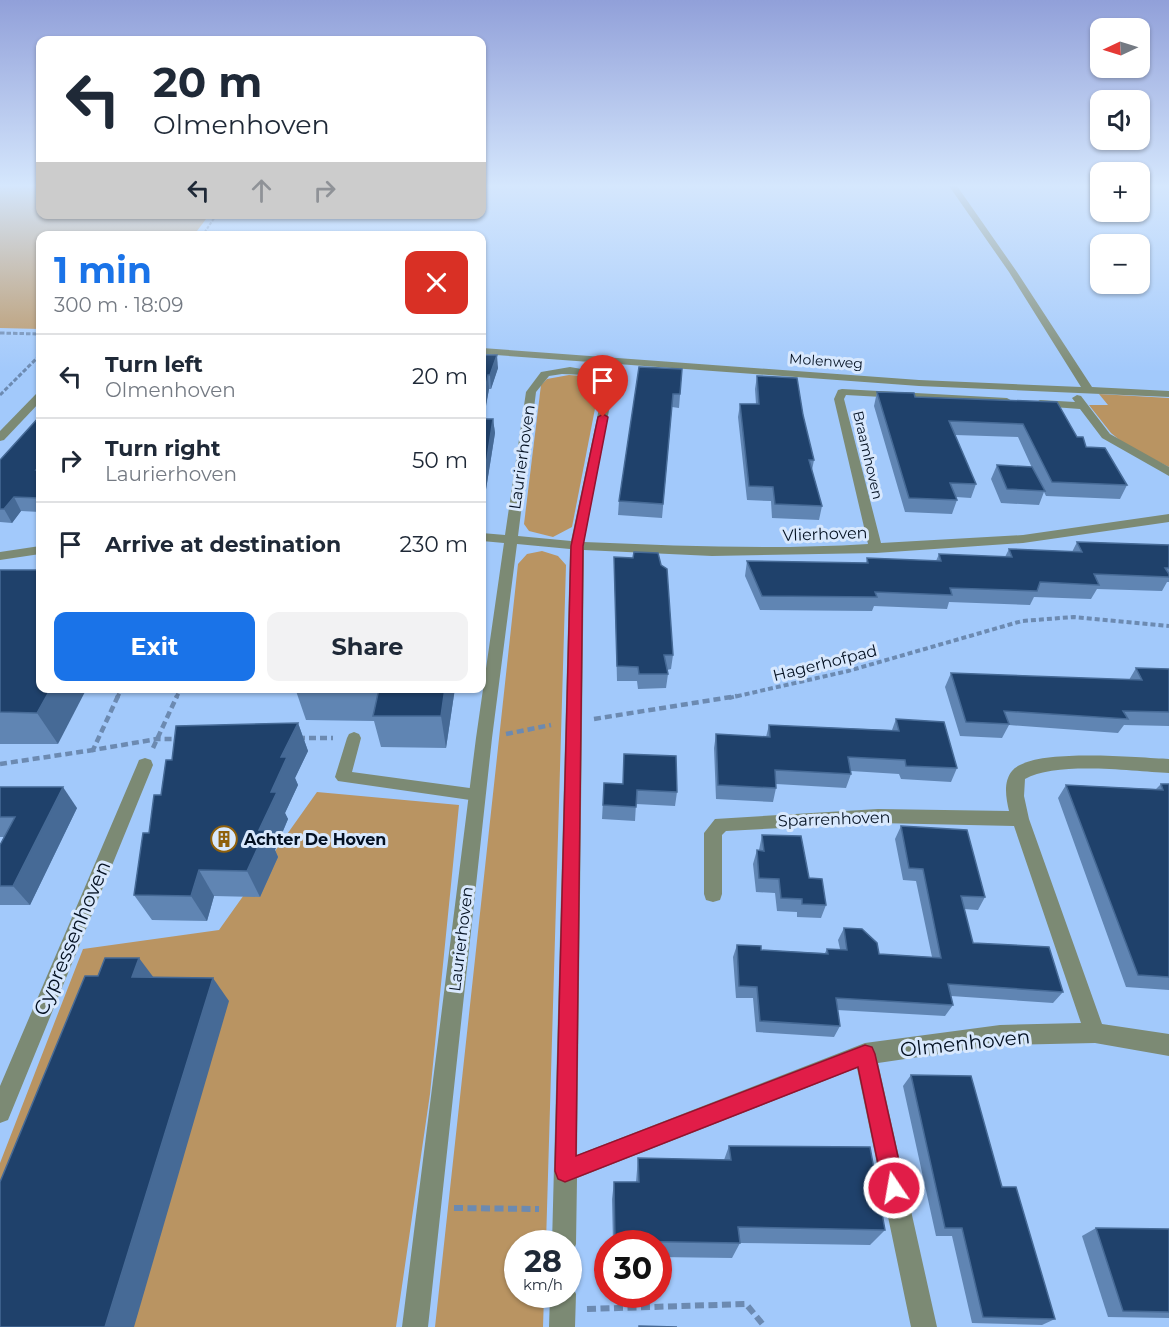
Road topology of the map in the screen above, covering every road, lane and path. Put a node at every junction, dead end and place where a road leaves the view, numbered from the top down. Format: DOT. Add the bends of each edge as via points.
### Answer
graph roads {
  1 [pos="996,248"];
  2 [pos="0,333"];
  3 [pos="36,334"];
  4 [pos="486,351"];
  5 [pos="36,359"];
  6 [pos="1072,391"];
  7 [pos="1089,391"];
  8 [pos="0,394"];
  9 [pos="1169,394"];
  10 [pos="36,400"];
  11 [pos="1082,406"];
  12 [pos="0,438"];
  13 [pos="1169,472"];
  14 [pos="1169,518"];
  15 [pos="486,537"];
  16 [pos="511,539"];
  17 [pos="577,546"];
  18 [pos="876,549"];
  19 [pos="36,551"];
  20 [pos="0,556"];
  21 [pos="1169,626"];
  22 [pos="120,693"];
  23 [pos="179,693"];
  24 [pos="576,721"];
  25 [pos="296,738"];
  26 [pos="354,738"];
  27 [pos="484,738"];
  28 [pos="157,739"];
  29 [pos="180,739"];
  30 [pos="93,750"];
  31 [pos="0,764"];
  32 [pos="145,765"];
  33 [pos="1169,766"];
  34 [pos="477,795"];
  35 [pos="1020,819"];
  36 [pos="713,894"];
  37 [pos="1095,1033"];
  38 [pos="1169,1045"];
  39 [pos="865,1054"];
  40 [pos="0,1112"];
  41 [pos="565,1171"];
  42 [pos="429,1208"];
  43 [pos="564,1209"];
  44 [pos="564,1230"];
  45 [pos="562,1310"];
  46 [pos="415,1327"];
  47 [pos="765,1327"];
  48 [pos="924,1327"];
  1 -- 7 [label="street"];
  2 -- 3 [label="path"];
  4 -- 6 [label="street, Molenweg"];
  5 -- 8 [label="path"];
  6 -- 7 [label="street, Molenweg"];
  6 -- 11 [label="street"];
  7 -- 9 [label="street, Molenweg"];
  10 -- 12 [label="street"];
  11 -- 13 [label="street" via="1106,436"];
  11 -- 18 [label="street, Braamhoven" via="842,392 839,399"];
  14 -- 18 [label="street, Vlierhoven" via="1023,539"];
  15 -- 16 [label="street, Vlierhoven"];
  16 -- 17 [label="street, Vlierhoven"];
  16 -- 17 [label="street, Laurierhoven" via="531,392 545,374 584,371 602,376 609,384"];
  16 -- 27 [label="street, Laurierhoven"];
  17 -- 18 [label="street, Vlierhoven" via="712,552"];
  17 -- 24 [label="street, Laurierhoven"];
  19 -- 20 [label="street"];
  21 -- 24 [label="path, Hagerhofpad" via="1080,617 1011,622 884,662 724,700"];
  22 -- 30 [label="path"];
  23 -- 28 [label="path"];
  24 -- 27 [label="path, Hagerhofpad"];
  24 -- 41 [label="street, Laurierhoven"];
  25 -- 26 [label="path"];
  26 -- 34 [label="lane" via="343,777"];
  27 -- 34 [label="street, Laurierhoven"];
  28 -- 29 [label="path"];
  28 -- 30 [label="path"];
  28 -- 32 [label="path"];
  30 -- 31 [label="path"];
  32 -- 40 [label="street, Cypressenhoven"];
  33 -- 35 [label="street" via="1073,763 1030,767 1019,774 1016,784"];
  34 -- 42 [label="street, Laurierhoven"];
  35 -- 36 [label="street, Sparrenhoven" via="878,816 721,824 712,833"];
  35 -- 37 [label="street"];
  37 -- 38 [label="street, Olmenhoven"];
  37 -- 39 [label="street, Olmenhoven" via="1000,1035"];
  39 -- 41 [label="street, Olmenhoven"];
  39 -- 48 [label="street"];
  41 -- 43 [label="street, Laurierhoven"];
  42 -- 43 [label="path"];
  42 -- 46 [label="street, Laurierhoven"];
  43 -- 44 [label="street, Laurierhoven"];
  45 -- 47 [label="path" via="746,1304"];
}
